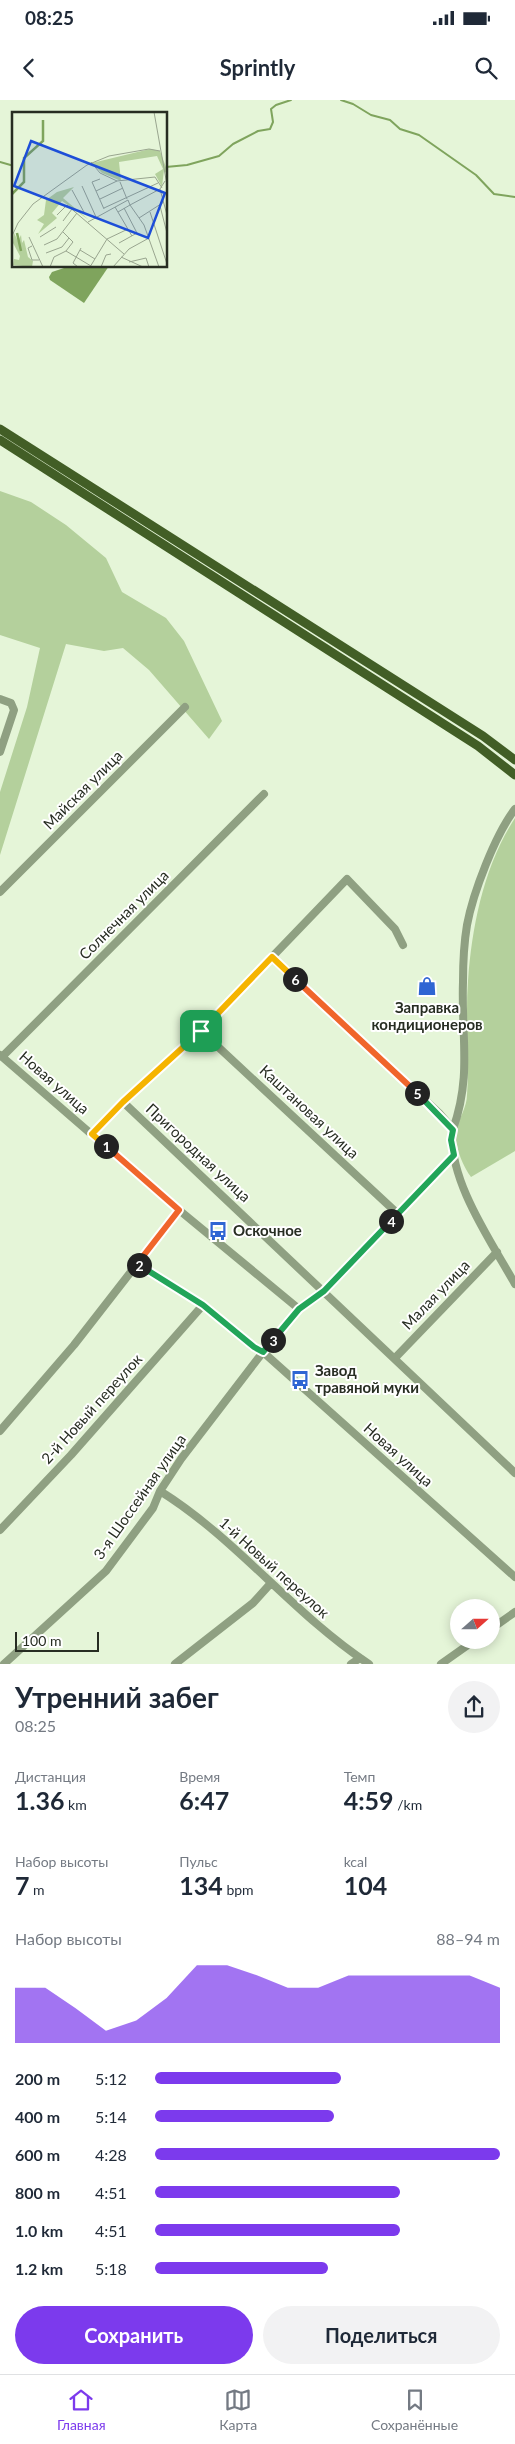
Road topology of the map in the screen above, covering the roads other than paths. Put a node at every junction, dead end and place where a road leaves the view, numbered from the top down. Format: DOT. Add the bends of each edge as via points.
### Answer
graph roads {
  1 [pos="0,429"];
  2 [pos="0,440"];
  3 [pos="0,698"];
  4 [pos="185,707"];
  5 [pos="0,752"];
  6 [pos="515,760"];
  7 [pos="515,776"];
  8 [pos="264,794"];
  9 [pos="515,809"];
  10 [pos="1,888"];
  11 [pos="403,945"];
  12 [pos="272,957"];
  13 [pos="201,1031"];
  14 [pos="1,1056"];
  15 [pos="123,1102"];
  16 [pos="453,1130"];
  17 [pos="92,1134"];
  18 [pos="454,1155"];
  19 [pos="179,1210"];
  20 [pos="398,1214"];
  21 [pos="497,1252"];
  22 [pos="137,1264"];
  23 [pos="515,1284"];
  24 [pos="324,1291"];
  25 [pos="203,1305"];
  26 [pos="299,1309"];
  27 [pos="263,1352"];
  28 [pos="395,1358"];
  29 [pos="1,1426"];
  30 [pos="515,1473"];
  31 [pos="160,1491"];
  32 [pos="0,1530"];
  33 [pos="515,1577"];
  34 [pos="271,1583"];
  35 [pos="515,1612"];
  36 [pos="500,1623"];
  37 [pos="462,1649"];
  38 [pos="360,1658"];
  39 [pos="4,1664"];
  40 [pos="175,1664"];
  41 [pos="351,1664"];
  42 [pos="369,1664"];
  43 [pos="441,1664"];
  1 -- 6 [label="main road" via="483,736"];
  2 -- 7 [label="main road" via="478,746"];
  3 -- 5 [label="street" via="14,706"];
  4 -- 10 [label="street, Майская улица"];
  8 -- 14 [label="street, Солнечная улица"];
  9 -- 16 [label="street" via="498,838 467,926 463,981 465,1078"];
  11 -- 12 [label="street" via="395,929 347,879"];
  12 -- 13 [label="street"];
  12 -- 16 [label="street" via="440,1114"];
  13 -- 15 [label="street"];
  13 -- 20 [label="street, Каштановая улица"];
  14 -- 17 [label="street, Новая улица"];
  15 -- 17 [label="street"];
  15 -- 24 [label="street, Пригородная улица"];
  16 -- 18 [label="street"];
  17 -- 19 [label="street, Новая улица"];
  18 -- 20 [label="street"];
  18 -- 21 [label="street" via="464,1191"];
  19 -- 22 [label="street"];
  19 -- 26 [label="street, Новая улица"];
  20 -- 24 [label="street"];
  21 -- 23 [label="street"];
  21 -- 28 [label="street, Малая улица"];
  22 -- 25 [label="street, Новая улица"];
  22 -- 29 [label="street" via="74,1345"];
  24 -- 26 [label="street"];
  24 -- 28 [label="street, Пригородная улица"];
  25 -- 27 [label="street, Новая улица"];
  25 -- 32 [label="street, 2-й Новый переулок"];
  26 -- 27 [label="street"];
  27 -- 31 [label="street, 3-я Шоссейная улица"];
  27 -- 33 [label="street, Новая улица"];
  28 -- 30 [label="street, Пригородная улица"];
  31 -- 34 [label="street, 1-й Новый переулок" via="198,1518"];
  31 -- 39 [label="street, 3-я Шоссейная улица" via="153,1508 106,1571"];
  34 -- 38 [label="street, 1-й Новый переулок" via="314,1623"];
  34 -- 40 [label="street" via="231,1621"];
  35 -- 36 [label="street"];
  37 -- 43 [label="street"];
  38 -- 41 [label="street"];
  38 -- 42 [label="street, 1-й Новый переулок"];
}
